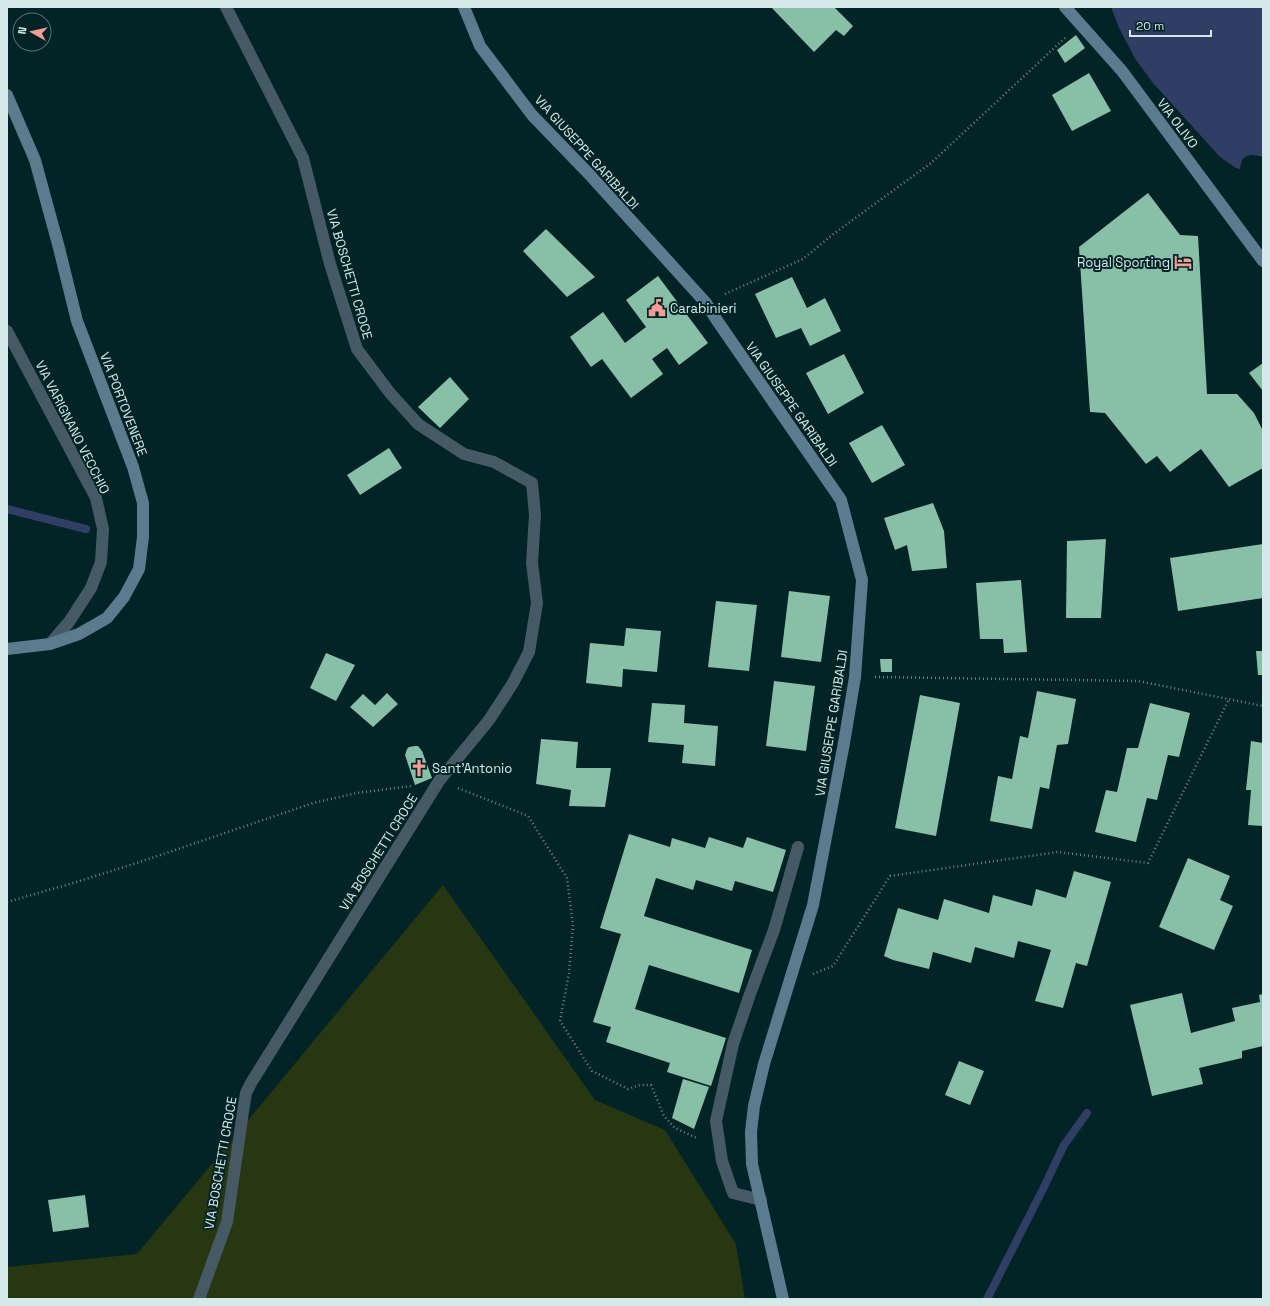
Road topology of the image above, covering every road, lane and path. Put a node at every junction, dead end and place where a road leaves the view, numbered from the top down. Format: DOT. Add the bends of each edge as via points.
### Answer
graph roads {
  1 [pos="226,7"];
  2 [pos="464,7"];
  3 [pos="1065,7"];
  4 [pos="1080,24"];
  5 [pos="7,95"];
  6 [pos="1263,261"];
  7 [pos="706,303"];
  8 [pos="7,331"];
  9 [pos="50,644"];
  10 [pos="7,649"];
  11 [pos="855,677"];
  12 [pos="1229,699"];
  13 [pos="1263,706"];
  14 [pos="439,780"];
  15 [pos="798,847"];
  16 [pos="7,902"];
  17 [pos="788,984"];
  18 [pos="702,1139"];
  19 [pos="761,1200"];
  20 [pos="199,1299"];
  21 [pos="783,1299"];
  1 -- 14 [label="street, VIA BOSCHETTI CROCE" via="303,158 330,264 357,349 390,393 418,424 464,454 494,462 532,483 535,515 532,563 537,603 529,652 489,720"];
  2 -- 7 [label="street, VIA GIUSEPPE GARIBALDI" via="480,46 532,115"];
  3 -- 4 [label="street, VIA OLIVO"];
  4 -- 6 [label="street, VIA OLIVO" via="1122,71"];
  4 -- 7 [label="path" via="930,163 803,258"];
  5 -- 9 [label="street, VIA PORTOVENERE" via="35,160 77,321 133,468 143,503 143,537 139,569 124,597 107,618 79,634"];
  7 -- 11 [label="street, VIA GIUSEPPE GARIBALDI" via="841,500 862,580"];
  8 -- 9 [label="street, VIA VARIGNANO VECCHIO" via="96,498 104,529 101,562 91,588 69,622"];
  9 -- 10 [label="street, VIA PORTOVENERE"];
  11 -- 12 [label="path" via="1138,681"];
  11 -- 17 [label="street, VIA GIUSEPPE GARIBALDI" via="813,905"];
  12 -- 13 [label="path"];
  12 -- 17 [label="path" via="1148,863 1058,852 890,876 833,966"];
  14 -- 16 [label="path" via="313,803 136,863"];
  14 -- 18 [label="path" via="528,816 567,878 573,926 569,973 560,1021 592,1071 628,1089 651,1084 664,1116 675,1128"];
  14 -- 20 [label="street, VIA BOSCHETTI CROCE" via="246,1093 226,1222"];
  15 -- 19 [label="street" via="774,930 734,1044 716,1121 722,1160 733,1193"];
  17 -- 19 [label="street, VIA GIUSEPPE GARIBALDI" via="754,1106 751,1132 752,1164"];
  19 -- 21 [label="street, VIA GIUSEPPE GARIBALDI"];
}
